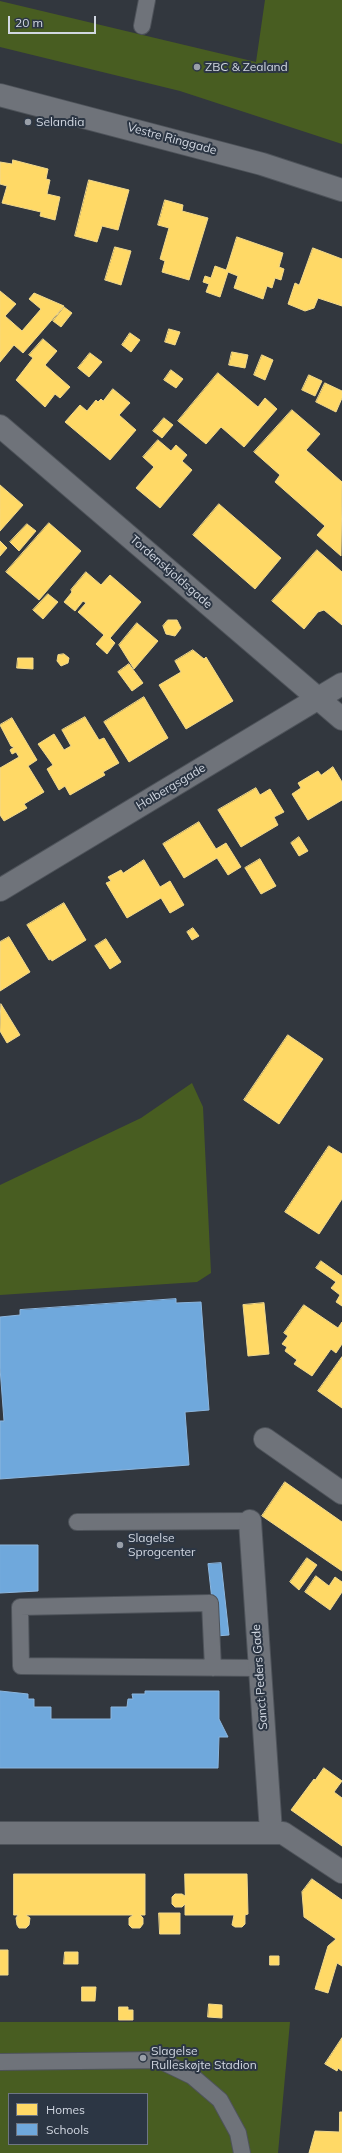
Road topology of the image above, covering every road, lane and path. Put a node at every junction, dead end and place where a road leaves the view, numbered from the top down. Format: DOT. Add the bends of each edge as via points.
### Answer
graph roads {
  1 [pos="147,0"];
  2 [pos="142,26"];
  3 [pos="0,95"];
  4 [pos="340,187"];
  5 [pos="0,426"];
  6 [pos="342,684"];
  7 [pos="318,699"];
  8 [pos="342,719"];
  9 [pos="0,890"];
  10 [pos="265,1439"];
  11 [pos="342,1493"];
  12 [pos="250,1521"];
  13 [pos="77,1522"];
  14 [pos="213,1668"];
  15 [pos="260,1668"];
  16 [pos="272,1832"];
  17 [pos="0,1833"];
  18 [pos="342,1872"];
  19 [pos="0,2062"];
  20 [pos="242,2153"];
  1 -- 2 [label="lane"];
  3 -- 4 [label="street, Vestre Ringgade"];
  5 -- 7 [label="street, Tordenskjoldsgade"];
  6 -- 7 [label="street, Holbergsgade"];
  7 -- 8 [label="street, Tordenskjoldsgade"];
  7 -- 9 [label="street, Holbergsgade"];
  10 -- 11 [label="street"];
  12 -- 13 [label="lane"];
  12 -- 15 [label="street, Sanct Peders Gade"];
  14 -- 14 [label="lane" via="210,1603 20,1607 21,1666"];
  14 -- 15 [label="lane"];
  15 -- 16 [label="street, Sanct Peders Gade"];
  16 -- 17 [label="street"];
  16 -- 18 [label="street" via="283,1833"];
  19 -- 20 [label="lane" via="159,2060 192,2076 220,2100 238,2134"];
}
